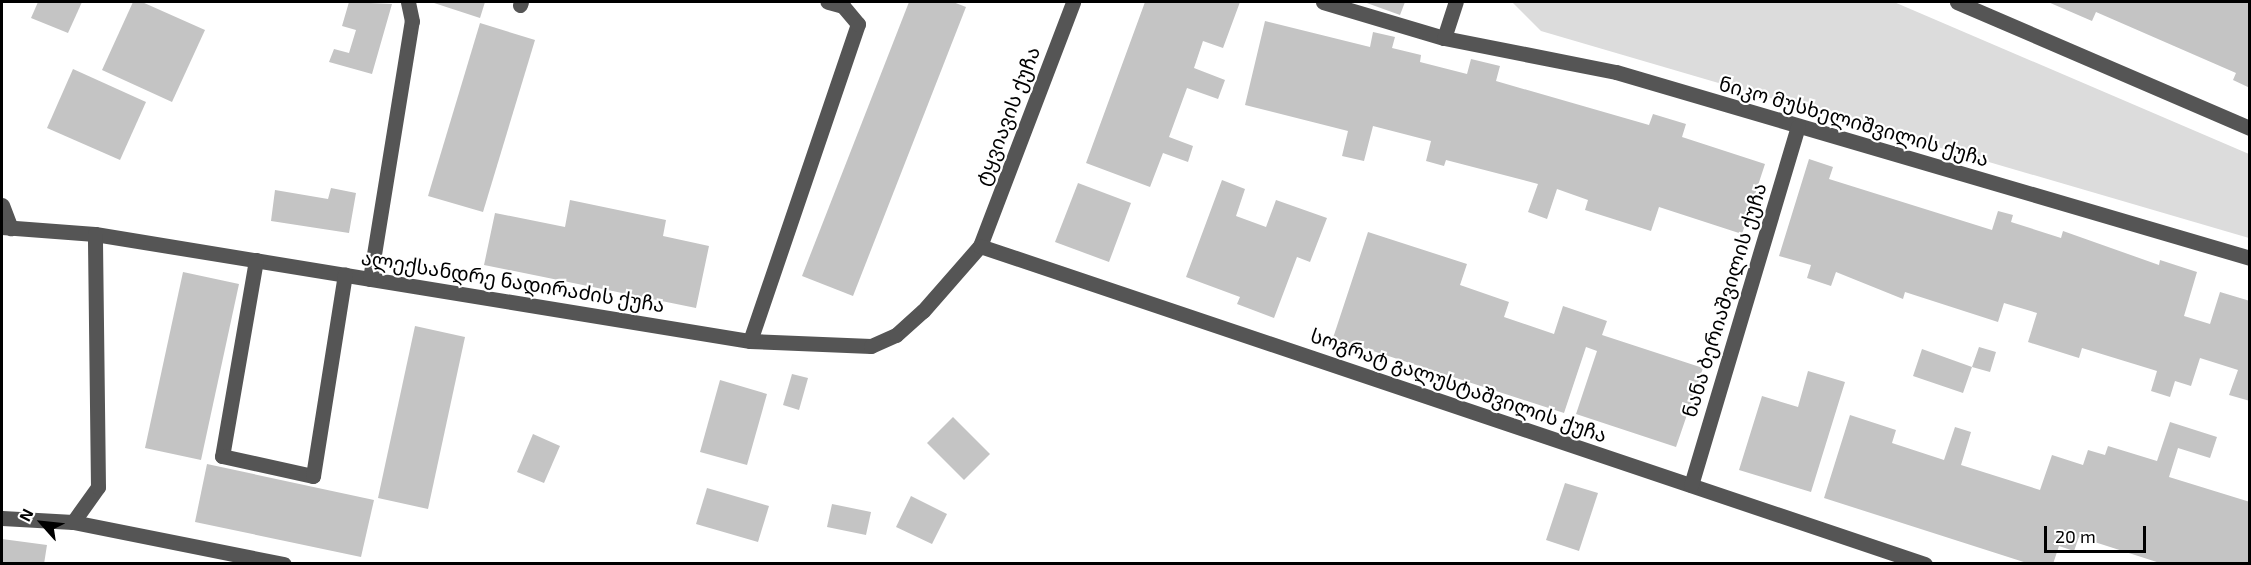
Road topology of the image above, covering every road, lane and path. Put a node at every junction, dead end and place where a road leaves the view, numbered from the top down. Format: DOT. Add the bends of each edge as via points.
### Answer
graph roads {
  1 [pos="408,2"];
  2 [pos="828,2"];
  3 [pos="1073,2"];
  4 [pos="1323,2"];
  5 [pos="1456,2"];
  6 [pos="1957,2"];
  7 [pos="1444,38"];
  8 [pos="1798,127"];
  9 [pos="2250,128"];
  10 [pos="2,205"];
  11 [pos="6,227"];
  12 [pos="95,234"];
  13 [pos="980,246"];
  14 [pos="2250,258"];
  15 [pos="256,260"];
  16 [pos="345,275"];
  17 [pos="370,279"];
  18 [pos="750,341"];
  19 [pos="1691,484"];
  20 [pos="2,518"];
  21 [pos="73,522"];
  22 [pos="284,564"];
  23 [pos="1924,564"];
  1 -- 17 [label="street" via="412,21"];
  2 -- 18 [label="street" via="843,6 858,24"];
  3 -- 13 [label="street, ტყვიავის ქუჩა"];
  4 -- 7 [label="street, ნიკო მუსხელიშვილის ქუჩა"];
  5 -- 7 [label="street"];
  6 -- 9 [label="street"];
  7 -- 8 [label="street, ნიკო მუსხელიშვილის ქუჩა" via="1616,72"];
  8 -- 14 [label="street, ნიკო მუსხელიშვილის ქუჩა"];
  8 -- 19 [label="street, ნანა ბერიაშვილის ქუჩა"];
  10 -- 11 [label="street"];
  11 -- 12 [label="street, ალექსანდრე ნადირაძის ქუჩა"];
  12 -- 15 [label="street, ალექსანდრე ნადირაძის ქუჩა"];
  12 -- 21 [label="street" via="98,487"];
  13 -- 18 [label="street, ალექსანდრე ნადირაძის ქუჩა" via="923,311 896,334 871,346"];
  13 -- 19 [label="street, სოგრატ გალუსტაშვილის ქუჩა"];
  15 -- 16 [label="street, ალექსანდრე ნადირაძის ქუჩა"];
  15 -- 16 [label="street" via="222,456 313,476"];
  16 -- 17 [label="street, ალექსანდრე ნადირაძის ქუჩა"];
  17 -- 18 [label="street, ალექსანდრე ნადირაძის ქუჩა"];
  19 -- 23 [label="street, სოგრატ გალუსტაშვილის ქუჩა"];
  20 -- 21 [label="street"];
  21 -- 22 [label="street"];
}
